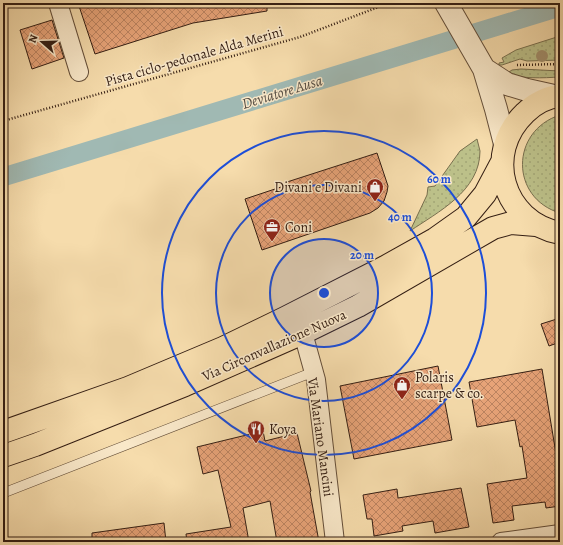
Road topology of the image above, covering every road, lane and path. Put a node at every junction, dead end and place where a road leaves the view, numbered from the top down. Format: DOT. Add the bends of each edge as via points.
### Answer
graph roads {
  1 [pos="58,3"];
  2 [pos="389,3"];
  3 [pos="446,3"];
  4 [pos="560,64"];
  5 [pos="514,65"];
  6 [pos="484,69"];
  7 [pos="79,72"];
  8 [pos="557,96"];
  9 [pos="3,121"];
  10 [pos="503,153"];
  11 [pos="536,225"];
  12 [pos="560,233"];
  13 [pos="303,333"];
  14 [pos="312,372"];
  15 [pos="3,432"];
  16 [pos="3,456"];
  17 [pos="3,488"];
  18 [pos="560,534"];
  19 [pos="335,542"];
  20 [pos="501,542"];
  1 -- 7 [label="street"];
  2 -- 9 [label="path, Pista ciclo-pedonale Alda Merini" via="300,37"];
  3 -- 6 [label="street"];
  4 -- 5 [label="path"];
  6 -- 8 [label="street" via="507,84"];
  6 -- 10 [label="street" via="497,113"];
  8 -- 10 [label="main road, Via Circonvallazione Nuova" via="533,106 515,122"];
  10 -- 11 [label="main road, Via Circonvallazione Nuova" via="504,181 511,198 522,213"];
  10 -- 15 [label="main road, Via Circonvallazione Nuova" via="485,194 466,217 435,239 385,267 223,348 128,388"];
  11 -- 12 [label="main road, Via Circonvallazione Nuova"];
  11 -- 13 [label="main road, Via Circonvallazione Nuova" via="512,223 493,228 358,306"];
  13 -- 14 [label="street, Via Mariano Mancini"];
  13 -- 16 [label="main road, Via Circonvallazione Nuova" via="185,385"];
  14 -- 17 [label="lane" via="6,492"];
  14 -- 19 [label="street, Via Mariano Mancini" via="316,380"];
  18 -- 20 [label="street"];
}
